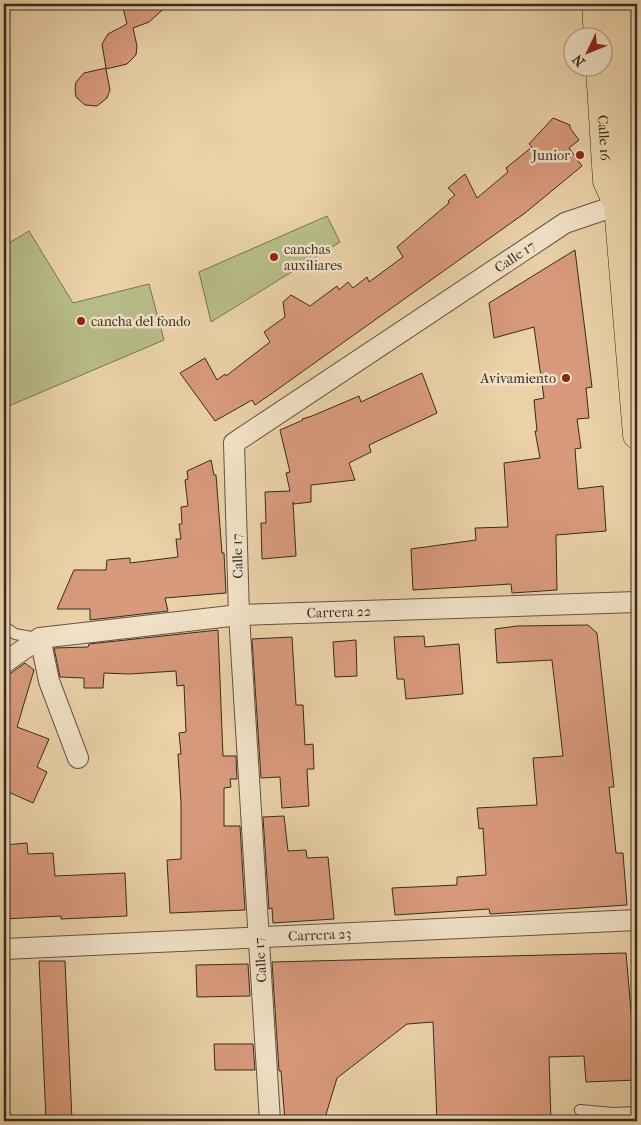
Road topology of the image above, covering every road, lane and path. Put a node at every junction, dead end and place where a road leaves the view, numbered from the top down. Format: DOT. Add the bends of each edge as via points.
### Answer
graph roads {
  1 [pos="596,4"];
  2 [pos="622,4"];
  3 [pos="597,28"];
  4 [pos="601,78"];
  5 [pos="628,203"];
  6 [pos="634,364"];
  7 [pos="637,435"];
  8 [pos="637,602"];
  9 [pos="239,616"];
  10 [pos="4,626"];
  11 [pos="40,638"];
  12 [pos="4,663"];
  13 [pos="78,758"];
  14 [pos="637,920"];
  15 [pos="259,937"];
  16 [pos="4,949"];
  17 [pos="580,1110"];
  18 [pos="637,1112"];
  19 [pos="270,1121"];
  1 -- 3 [label="highway"];
  2 -- 5 [label="highway, Calle 16" via="629,111 631,179"];
  4 -- 5 [label="highway, Calle 16" via="607,181"];
  5 -- 6 [label="highway, Calle 16"];
  5 -- 9 [label="street, Calle 17" via="565,223 234,443"];
  6 -- 7 [label="highway, Calle 16"];
  8 -- 9 [label="street, Carrera 22"];
  9 -- 11 [label="street, Carrera 22"];
  9 -- 15 [label="street, Calle 17"];
  10 -- 11 [label="lane" via="15,634"];
  11 -- 12 [label="street"];
  11 -- 13 [label="street" via="48,681"];
  14 -- 15 [label="street, Carrera 23"];
  15 -- 16 [label="street, Carrera 23"];
  15 -- 19 [label="street, Calle 17"];
  17 -- 18 [label="lane"];
}
